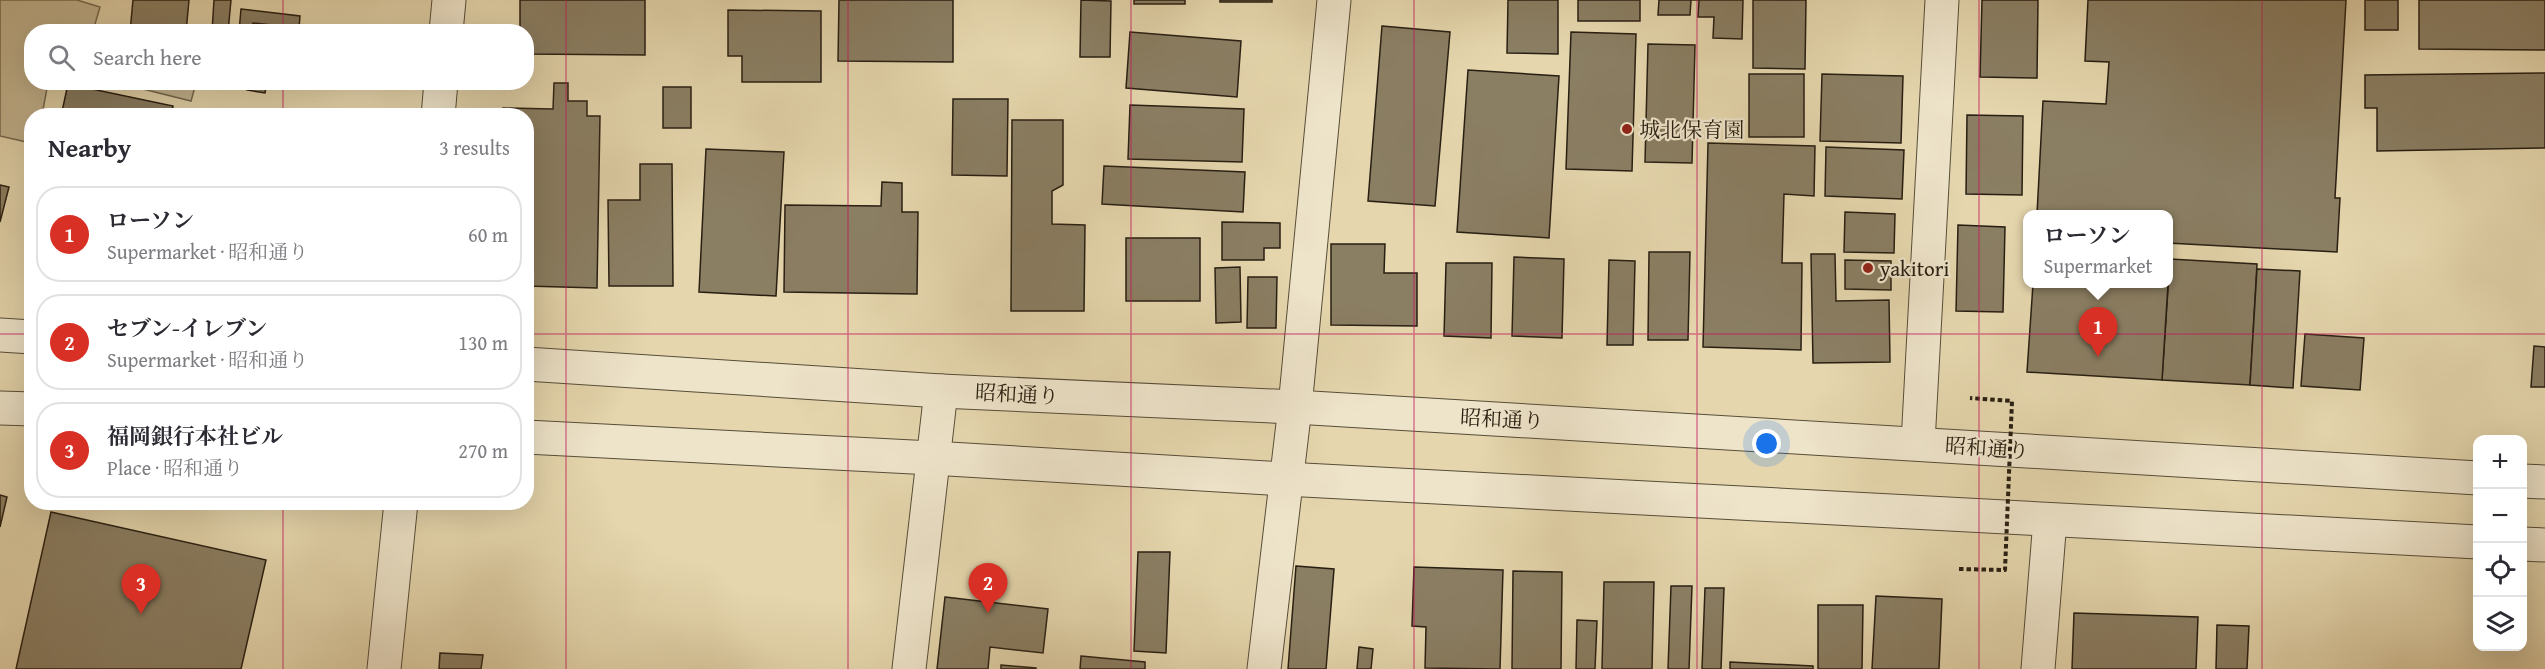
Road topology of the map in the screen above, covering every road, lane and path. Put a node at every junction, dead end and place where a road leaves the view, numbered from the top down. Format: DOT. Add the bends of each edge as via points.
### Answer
graph roads {
  1 [pos="449,0"];
  2 [pos="1334,0"];
  3 [pos="1942,0"];
  4 [pos="447,24"];
  5 [pos="440,90"];
  6 [pos="439,108"];
  7 [pos="0,335"];
  8 [pos="24,336"];
  9 [pos="534,365"];
  10 [pos="941,391"];
  11 [pos="1970,398"];
  12 [pos="1294,407"];
  13 [pos="0,408"];
  14 [pos="24,409"];
  15 [pos="534,437"];
  16 [pos="1918,443"];
  17 [pos="932,458"];
  18 [pos="2473,478"];
  19 [pos="1285,479"];
  20 [pos="2527,481"];
  21 [pos="2545,482"];
  22 [pos="399,510"];
  23 [pos="2050,520"];
  24 [pos="2473,542"];
  25 [pos="2527,544"];
  26 [pos="2545,545"];
  27 [pos="1959,569"];
  28 [pos="384,669"];
  29 [pos="909,669"];
  30 [pos="1264,669"];
  31 [pos="2038,669"];
  1 -- 4 [label="street"];
  2 -- 12 [label="street"];
  3 -- 16 [label="street"];
  5 -- 6 [label="street"];
  7 -- 8 [label="street"];
  9 -- 10 [label="street, 昭和通り"];
  10 -- 12 [label="street, 昭和通り"];
  10 -- 17 [label="street"];
  11 -- 27 [label="path, bridge" via="2012,401 2005,570"];
  12 -- 16 [label="street, 昭和通り"];
  12 -- 19 [label="street"];
  13 -- 14 [label="street"];
  15 -- 17 [label="street"];
  16 -- 18 [label="street, 昭和通り"];
  17 -- 19 [label="street"];
  17 -- 29 [label="street"];
  19 -- 23 [label="street"];
  19 -- 30 [label="street"];
  20 -- 21 [label="street"];
  22 -- 28 [label="street"];
  23 -- 24 [label="street"];
  23 -- 31 [label="street"];
  25 -- 26 [label="street"];
}
